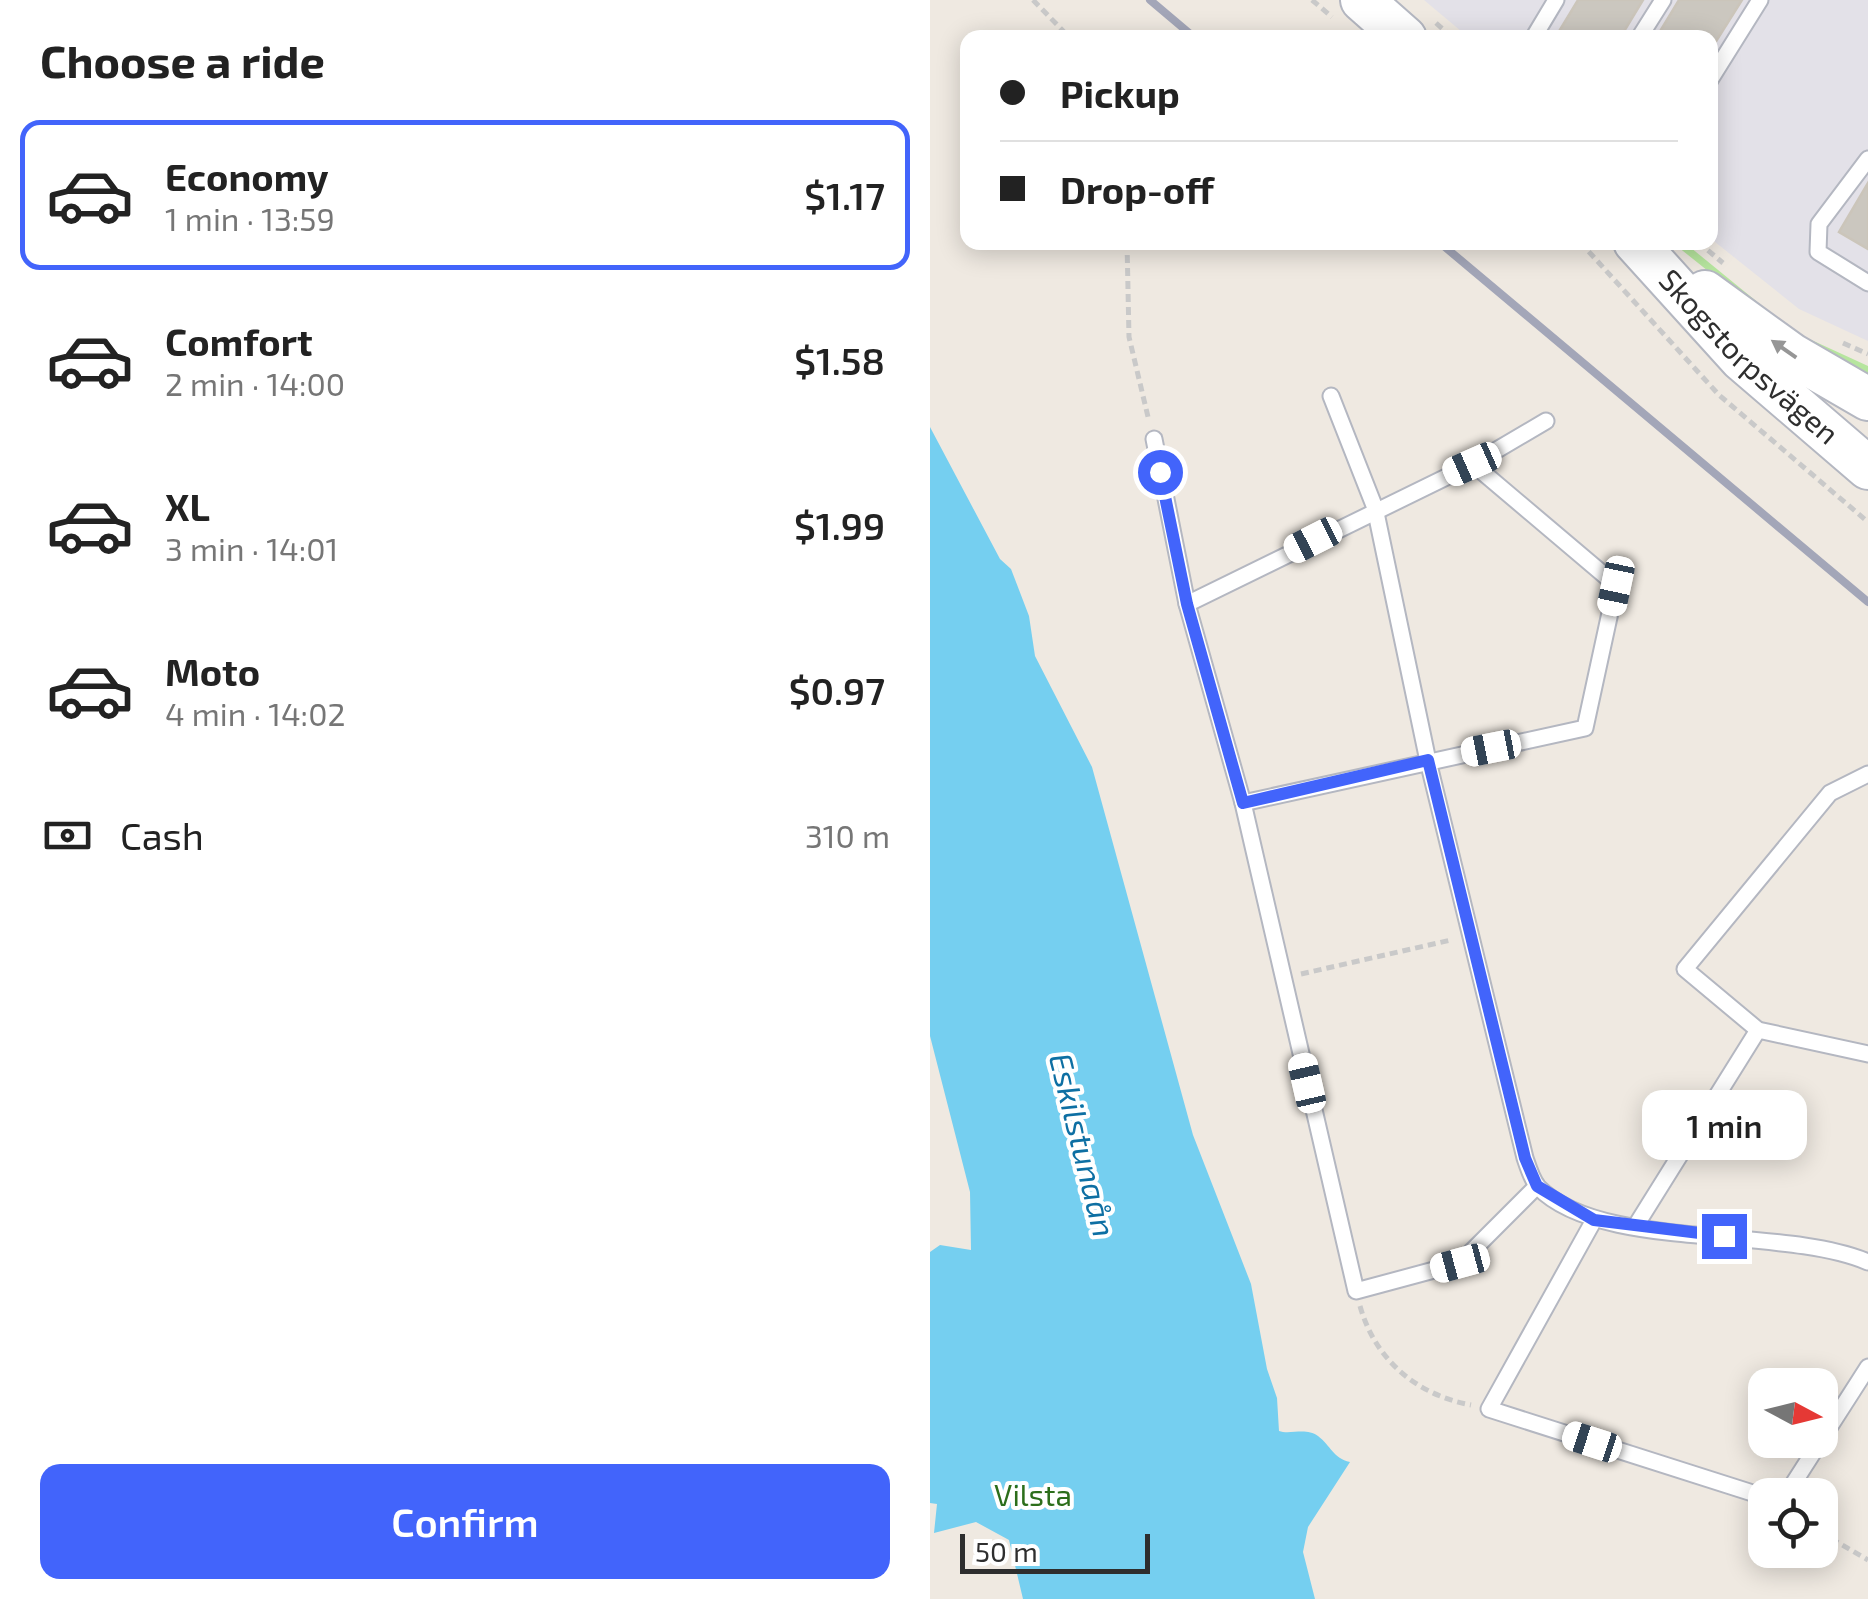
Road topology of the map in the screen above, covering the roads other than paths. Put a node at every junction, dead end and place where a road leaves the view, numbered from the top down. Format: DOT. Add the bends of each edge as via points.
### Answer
graph roads {
  1 [pos="1362,0"];
  2 [pos="1556,0"];
  3 [pos="1662,0"];
  4 [pos="1760,0"];
  5 [pos="1396,30"];
  6 [pos="1537,30"];
  7 [pos="1644,30"];
  8 [pos="1718,67"];
  9 [pos="1868,159"];
  10 [pos="1643,250"];
  11 [pos="1647,250"];
  12 [pos="1868,283"];
  13 [pos="1331,396"];
  14 [pos="1868,399"];
  15 [pos="1546,421"];
  16 [pos="1154,439"];
  17 [pos="1472,464"];
  18 [pos="1868,468"];
  19 [pos="1375,508"];
  20 [pos="1187,604"];
  21 [pos="1428,760"];
  22 [pos="1868,774"];
  23 [pos="1243,803"];
  24 [pos="1758,1030"];
  25 [pos="1868,1054"];
  26 [pos="1537,1186"];
  27 [pos="1594,1220"];
  28 [pos="1635,1227"];
  29 [pos="1868,1262"];
  30 [pos="1868,1368"];
  31 [pos="1797,1478"];
  32 [pos="1748,1492"];
  1 -- 5 [label="main road"];
  2 -- 6 [label="lane"];
  3 -- 7 [label="lane"];
  4 -- 8 [label="lane"];
  9 -- 12 [label="lane" via="1819,224 1818,252"];
  10 -- 18 [label="main road, Skogstorpsvägen" via="1741,360"];
  14 -- 11 [label="main road, Skogstorpsvägen, one-way" via="1792,355"];
  13 -- 19 [label="lane"];
  15 -- 17 [label="lane"];
  16 -- 20 [label="lane"];
  17 -- 19 [label="lane"];
  17 -- 21 [label="lane" via="1616,586 1585,728"];
  19 -- 20 [label="lane"];
  19 -- 21 [label="lane"];
  20 -- 23 [label="lane"];
  21 -- 23 [label="lane"];
  21 -- 26 [label="lane"];
  22 -- 24 [label="lane" via="1830,793 1685,969"];
  23 -- 26 [label="lane" via="1356,1292 1460,1263"];
  24 -- 25 [label="lane"];
  24 -- 28 [label="lane"];
  26 -- 27 [label="lane"];
  27 -- 28 [label="lane"];
  27 -- 32 [label="lane" via="1489,1409"];
  28 -- 29 [label="lane"];
  30 -- 31 [label="lane"];
}
